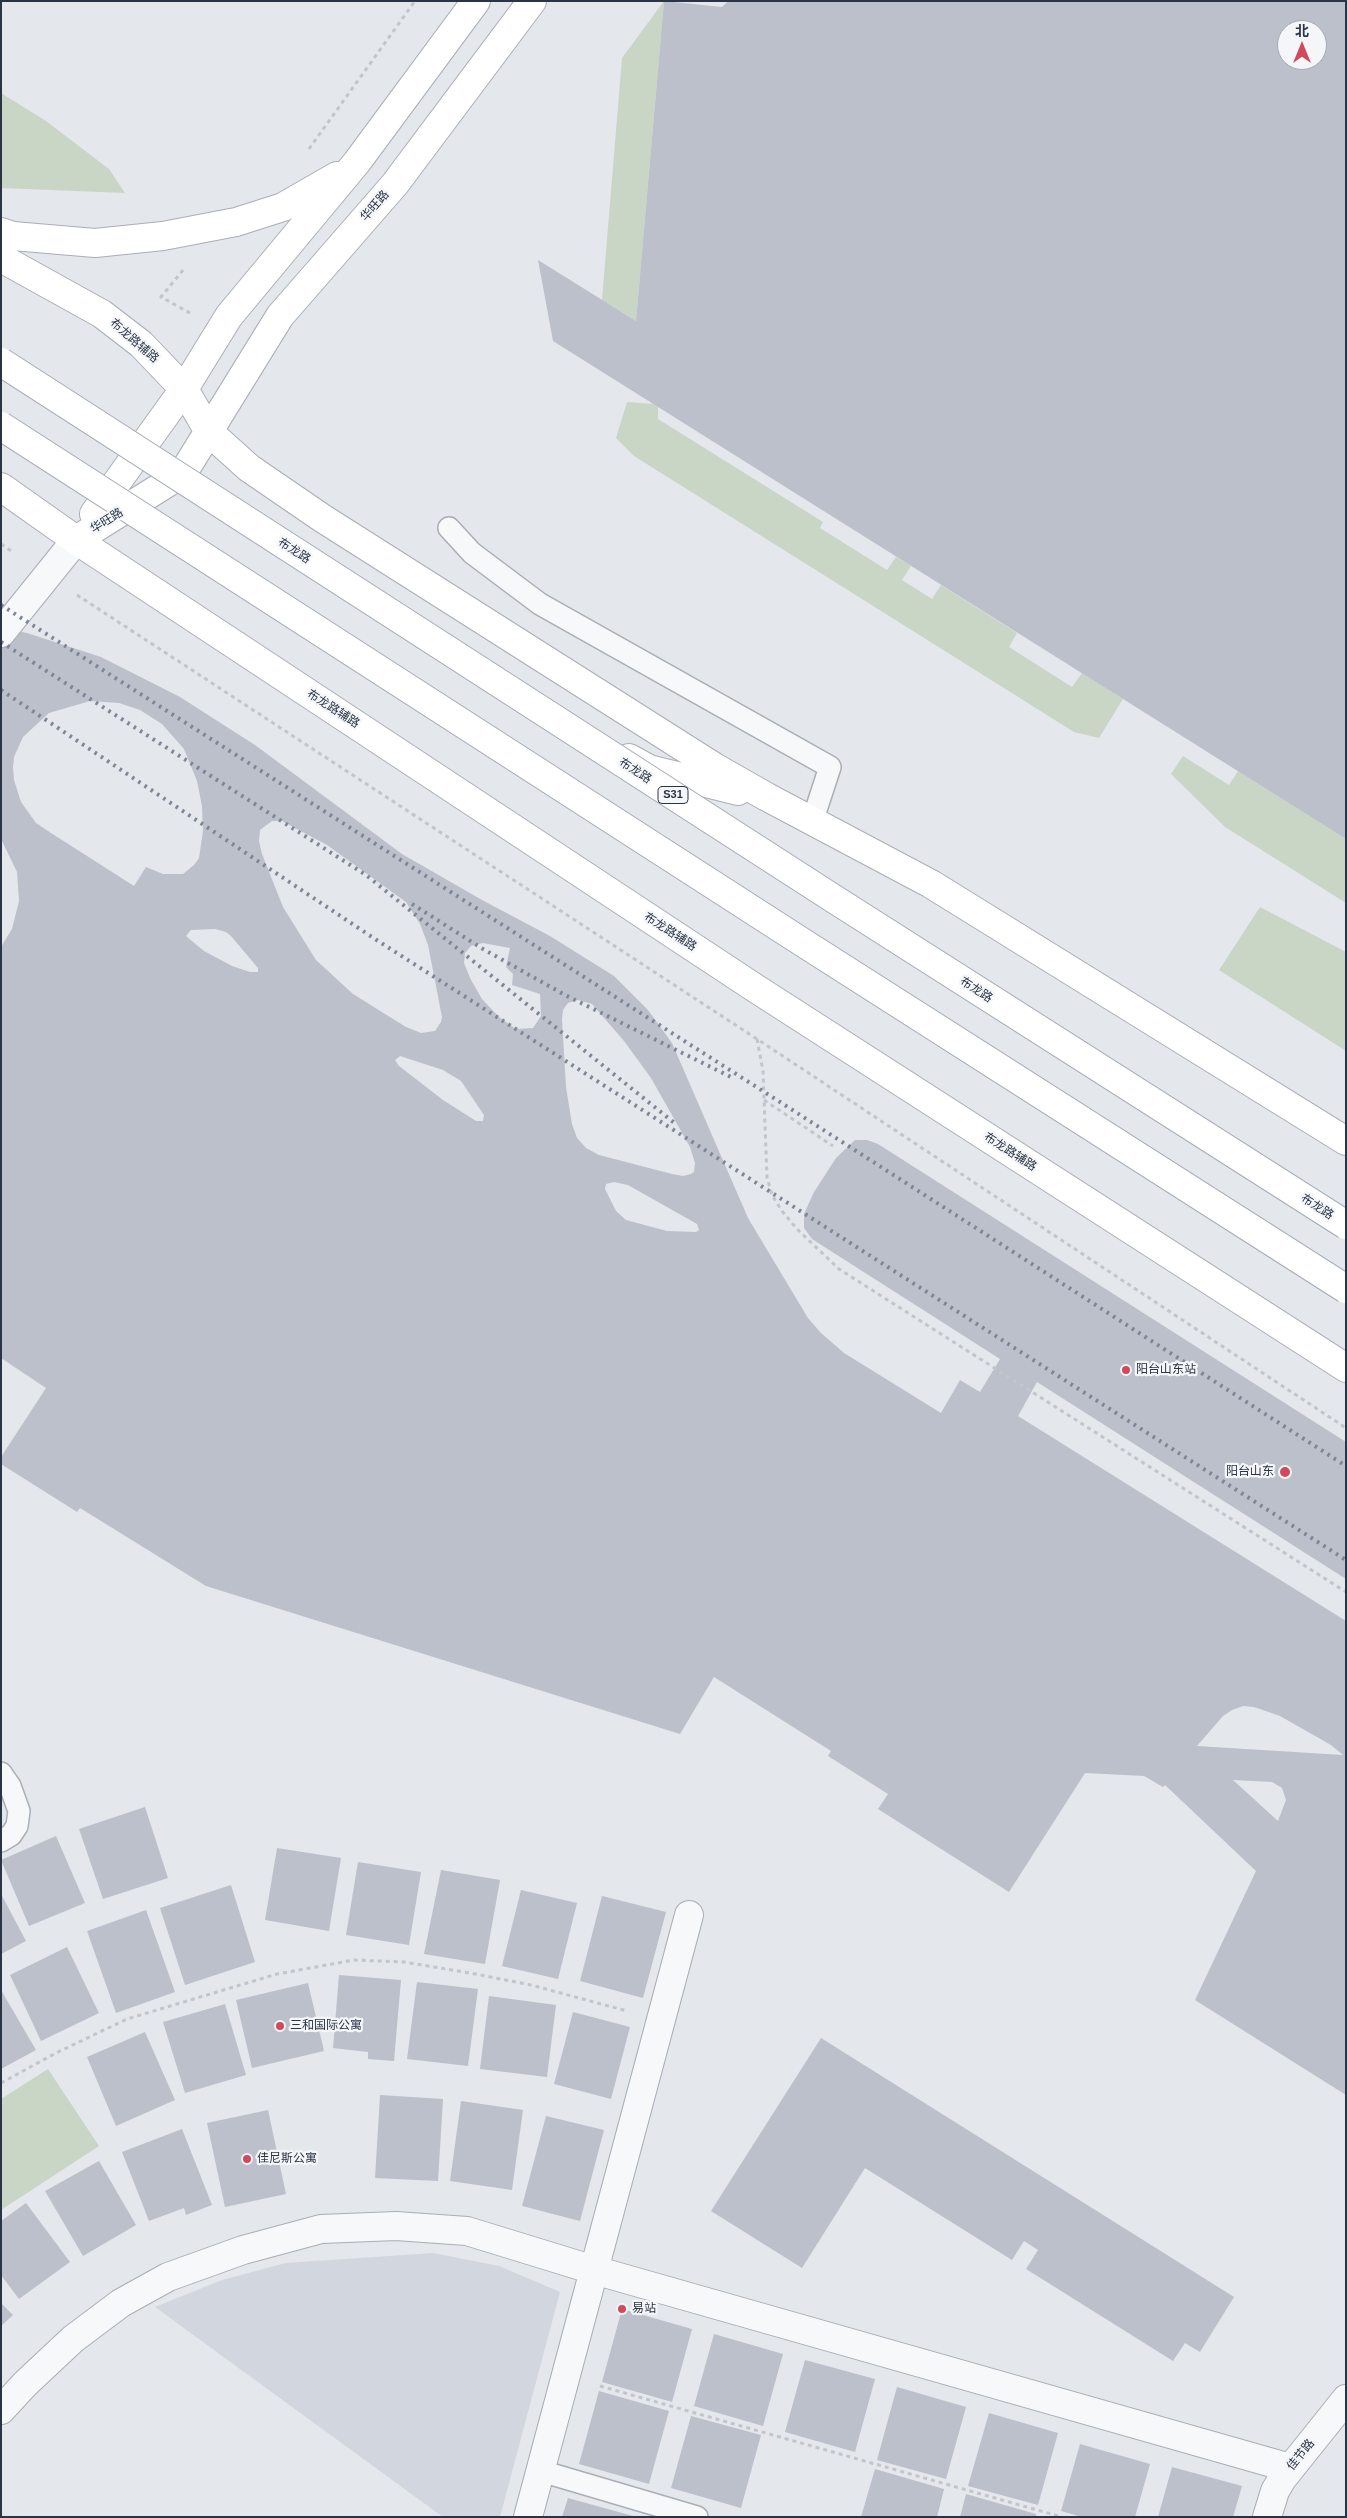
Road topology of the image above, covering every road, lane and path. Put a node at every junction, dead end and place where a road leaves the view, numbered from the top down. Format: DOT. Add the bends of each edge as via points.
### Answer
graph roads {
  1 [pos="415,1"];
  2 [pos="476,1"];
  3 [pos="532,1"];
  4 [pos="307,152"];
  5 [pos="357,162"];
  6 [pos="1,232"];
  7 [pos="1,258"];
  8 [pos="189,263"];
  9 [pos="196,317"];
  10 [pos="1,354"];
  11 [pos="1,362"];
  12 [pos="184,389"];
  13 [pos="1,426"];
  14 [pos="209,432"];
  15 [pos="141,445"];
  16 [pos="183,473"];
  17 [pos="1,487"];
  18 [pos="449,528"];
  19 [pos="76,540"];
  20 [pos="1,544"];
  21 [pos="14,553"];
  22 [pos="77,594"];
  23 [pos="1,633"];
  24 [pos="766,798"];
  25 [pos="812,822"];
  26 [pos="757,1039"];
  27 [pos="764,1100"];
  28 [pos="1346,1141"];
  29 [pos="833,1146"];
  30 [pos="1346,1226"];
  31 [pos="1346,1289"];
  32 [pos="1346,1368"];
  33 [pos="1346,1428"];
  34 [pos="1346,1592"];
  35 [pos="1,1773"];
  36 [pos="1,1841"];
  37 [pos="688,1915"];
  38 [pos="661,2020"];
  39 [pos="1,2083"];
  40 [pos="594,2270"];
  41 [pos="566,2376"];
  42 [pos="1346,2399"];
  43 [pos="1,2410"];
  44 [pos="1290,2468"];
  45 [pos="541,2471"];
  46 [pos="528,2517"];
  47 [pos="697,2517"];
  48 [pos="1062,2517"];
  49 [pos="1268,2517"];
  1 -- 4 [label="path"];
  2 -- 5 [label="main road, 华旺路"];
  3 -- 14 [label="main road, 华旺路" via="395,184 280,316"];
  5 -- 6 [label="main road" via="316,190 283,207 196,230 96,243 13,236"];
  5 -- 12 [label="main road, 华旺路" via="229,316"];
  7 -- 12 [label="main road, 布龙路辅路" via="102,314 141,344"];
  8 -- 9 [label="path" via="161,297"];
  10 -- 15 [label="main road, 布龙路辅路"];
  11 -- 30 [label="main road, 布龙路 / S31, bridge"];
  12 -- 14 [label="main road, 布龙路辅路"];
  12 -- 15 [label="main road, 华旺路"];
  13 -- 31 [label="main road, bridge"];
  14 -- 16 [label="main road, 华旺路"];
  14 -- 24 [label="main road, 布龙路辅路" via="249,468 322,518"];
  15 -- 16 [label="main road, 布龙路辅路"];
  15 -- 19 [label="main road, 华旺路"];
  16 -- 19 [label="main road, 华旺路"];
  16 -- 24 [label="main road, 布龙路辅路" via="634,762 649,769"];
  17 -- 19 [label="main road, 布龙路辅路"];
  18 -- 25 [label="lane" via="472,553 540,604 830,767"];
  19 -- 23 [label="street"];
  19 -- 32 [label="main road, 布龙路辅路" via="754,988"];
  20 -- 21 [label="path"];
  22 -- 26 [label="path"];
  24 -- 25 [label="main road, 布龙路辅路"];
  25 -- 28 [label="main road, 布龙路辅路" via="931,884"];
  26 -- 27 [label="path"];
  26 -- 33 [label="path"];
  27 -- 29 [label="path"];
  27 -- 34 [label="path" via="767,1177 772,1195 797,1229 840,1269"];
  35 -- 36 [label="lane" via="10,1786 19,1811 18,1826"];
  37 -- 38 [label="street"];
  38 -- 39 [label="path" via="531,1985 404,1962 354,1960 277,1974 127,2019 56,2052"];
  38 -- 40 [label="street"];
  40 -- 41 [label="street"];
  40 -- 43 [label="street" via="467,2231 396,2226 321,2229 243,2250 168,2277 121,2303 74,2339"];
  40 -- 44 [label="street"];
  41 -- 45 [label="street"];
  41 -- 48 [label="path"];
  42 -- 44 [label="street, 佳节路"];
  44 -- 49 [label="street, 佳节路" via="1275,2491"];
  45 -- 46 [label="street"];
  45 -- 47 [label="lane"];
}
